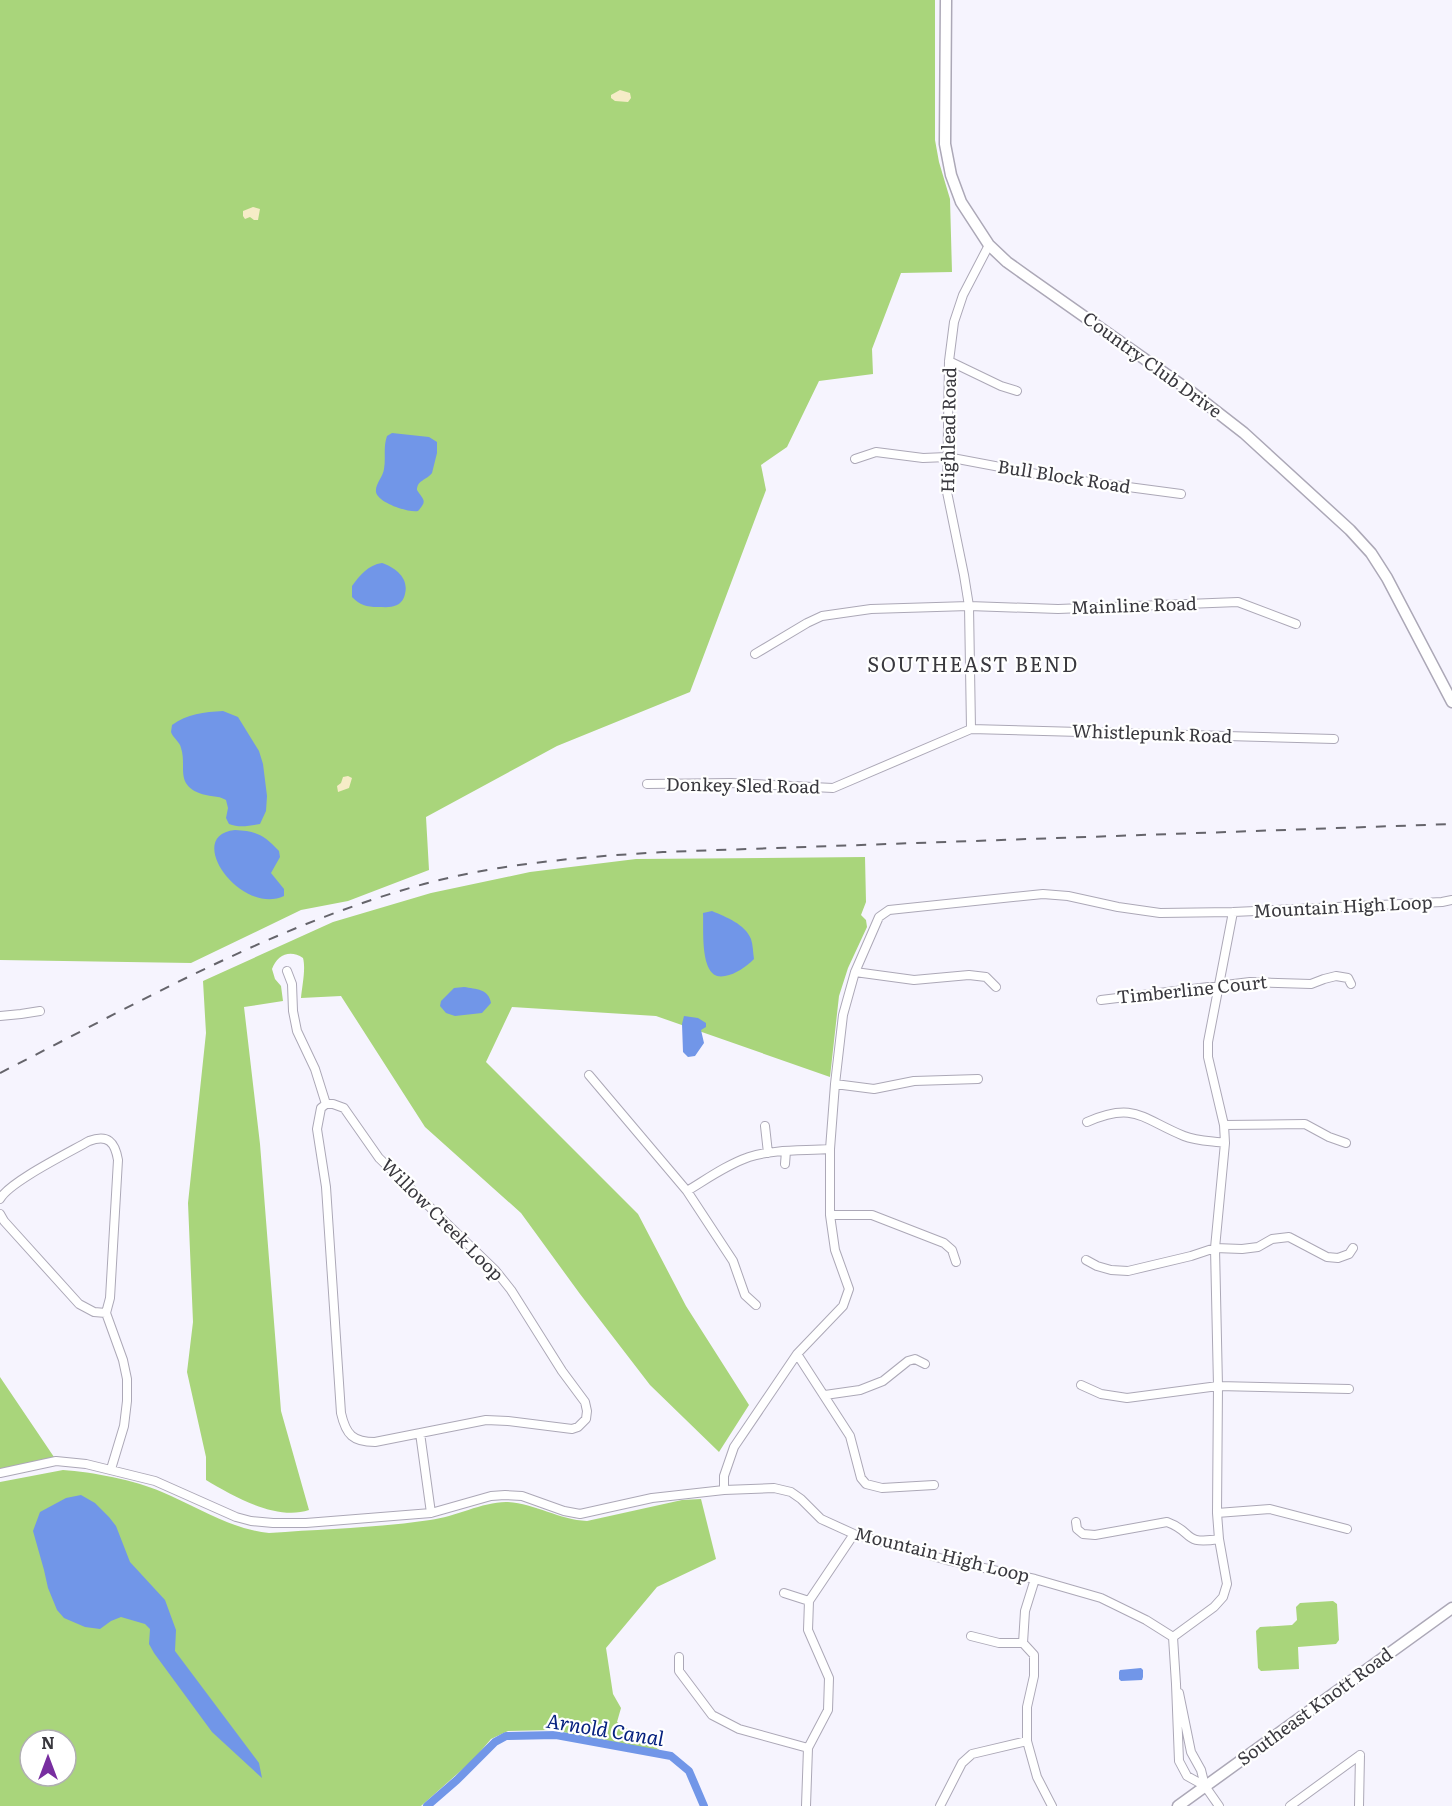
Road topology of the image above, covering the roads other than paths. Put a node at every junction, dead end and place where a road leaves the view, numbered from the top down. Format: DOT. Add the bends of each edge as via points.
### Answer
graph roads {
  1 [pos="945,0"];
  2 [pos="989,245"];
  3 [pos="949,361"];
  4 [pos="1017,391"];
  5 [pos="948,457"];
  6 [pos="855,459"];
  7 [pos="1181,494"];
  8 [pos="969,606"];
  9 [pos="1296,624"];
  10 [pos="755,654"];
  11 [pos="1452,702"];
  12 [pos="970,729"];
  13 [pos="1334,739"];
  14 [pos="647,784"];
  15 [pos="1452,900"];
  16 [pos="1233,912"];
  17 [pos="287,971"];
  18 [pos="855,972"];
  19 [pos="1351,984"];
  20 [pos="1217,985"];
  21 [pos="996,987"];
  22 [pos="1101,1000"];
  23 [pos="40,1011"];
  24 [pos="0,1016"];
  25 [pos="589,1076"];
  26 [pos="978,1079"];
  27 [pos="835,1084"];
  28 [pos="326,1104"];
  29 [pos="1087,1122"];
  30 [pos="1224,1125"];
  31 [pos="765,1126"];
  32 [pos="1225,1143"];
  33 [pos="1346,1143"];
  34 [pos="830,1149"];
  35 [pos="786,1151"];
  36 [pos="768,1153"];
  37 [pos="785,1164"];
  38 [pos="687,1191"];
  39 [pos="0,1199"];
  40 [pos="0,1214"];
  41 [pos="830,1215"];
  42 [pos="1215,1248"];
  43 [pos="1353,1248"];
  44 [pos="1086,1260"];
  45 [pos="956,1262"];
  46 [pos="756,1305"];
  47 [pos="106,1313"];
  48 [pos="797,1354"];
  49 [pos="925,1364"];
  50 [pos="1081,1385"];
  51 [pos="1218,1386"];
  52 [pos="1349,1389"];
  53 [pos="825,1395"];
  54 [pos="420,1433"];
  55 [pos="111,1469"];
  56 [pos="0,1473"];
  57 [pos="934,1485"];
  58 [pos="724,1490"];
  59 [pos="431,1513"];
  60 [pos="1217,1513"];
  61 [pos="1076,1522"];
  62 [pos="1347,1529"];
  63 [pos="854,1534"];
  64 [pos="1219,1539"];
  65 [pos="1035,1579"];
  66 [pos="784,1593"];
  67 [pos="809,1601"];
  68 [pos="1452,1608"];
  69 [pos="971,1636"];
  70 [pos="1173,1637"];
  71 [pos="1023,1643"];
  72 [pos="679,1657"];
  73 [pos="1176,1684"];
  74 [pos="1027,1741"];
  75 [pos="808,1748"];
  76 [pos="1205,1786"];
  77 [pos="806,1806"];
  78 [pos="940,1806"];
  79 [pos="1052,1806"];
  80 [pos="1178,1806"];
  81 [pos="1219,1806"];
  82 [pos="1290,1806"];
  83 [pos="1359,1806"];
  1 -- 2 [label="street, Country Club Drive" via="945,144 961,202"];
  2 -- 3 [label="street, Highlead Road" via="963,295 954,322"];
  2 -- 11 [label="street, Country Club Drive" via="1007,262 1244,433 1350,530 1388,578"];
  3 -- 4 [label="street"];
  3 -- 5 [label="street, Highlead Road"];
  5 -- 6 [label="street, Bull Block Road" via="876,452"];
  5 -- 7 [label="street, Bull Block Road" via="1053,477"];
  5 -- 8 [label="street, Highlead Road" via="947,492"];
  8 -- 9 [label="street, Mainline Road" via="1058,609 1238,602"];
  8 -- 10 [label="street, Mainline Road" via="871,609 822,616"];
  8 -- 12 [label="street, Highlead Road"];
  12 -- 13 [label="street, Whistlepunk Road"];
  12 -- 14 [label="street, Donkey Sled Road" via="833,788"];
  15 -- 16 [label="street, Mountain High Loop"];
  16 -- 18 [label="street, Mountain High Loop" via="1160,913 1043,894 889,910 879,917"];
  16 -- 20 [label="street, Mountain High Loop"];
  17 -- 28 [label="street" via="297,1031"];
  18 -- 21 [label="street" via="914,980 969,975 986,977"];
  18 -- 27 [label="street, Mountain High Loop" via="843,1014"];
  19 -- 20 [label="street, Timberline Court" via="1348,978 1336,976 1311,984"];
  20 -- 22 [label="street, Timberline Court"];
  20 -- 30 [label="street, Mountain High Loop" via="1208,1042"];
  23 -- 24 [label="street"];
  25 -- 38 [label="street"];
  26 -- 27 [label="street" via="914,1081 874,1089"];
  27 -- 34 [label="street, Mountain High Loop"];
  28 -- 54 [label="street, Willow Creek Loop" via="321,1108 316,1129 326,1187 343,1421 353,1438 361,1442"];
  28 -- 54 [label="street, Willow Creek Loop" via="344,1108 379,1158 495,1270 585,1402 587,1411 583,1424 572,1429 486,1420"];
  29 -- 32 [label="street" via="1105,1114 1129,1112 1185,1137"];
  30 -- 32 [label="street, Mountain High Loop"];
  30 -- 33 [label="street" via="1305,1124"];
  31 -- 36 [label="street"];
  32 -- 42 [label="street, Mountain High Loop"];
  34 -- 35 [label="street"];
  34 -- 41 [label="street, Mountain High Loop"];
  35 -- 36 [label="street"];
  35 -- 37 [label="street"];
  36 -- 38 [label="street" via="726,1167"];
  38 -- 46 [label="street" via="733,1261 746,1295"];
  39 -- 47 [label="street" via="6,1190 89,1141 97,1138 112,1143 118,1160"];
  40 -- 47 [label="street" via="79,1304"];
  41 -- 45 [label="street" via="872,1215 944,1243 952,1250"];
  41 -- 48 [label="street, Mountain High Loop" via="835,1251 849,1288 843,1306"];
  42 -- 43 [label="street" via="1250,1248 1289,1237 1327,1257 1338,1258"];
  42 -- 44 [label="street" via="1128,1271 1111,1270"];
  42 -- 51 [label="street, Mountain High Loop"];
  47 -- 55 [label="street" via="127,1379 124,1425"];
  48 -- 53 [label="street"];
  48 -- 58 [label="street, Mountain High Loop" via="734,1447 724,1476"];
  49 -- 53 [label="street" via="908,1360 883,1381 860,1390"];
  50 -- 51 [label="street" via="1101,1394 1127,1398"];
  51 -- 52 [label="street"];
  51 -- 60 [label="street, Mountain High Loop"];
  53 -- 57 [label="street" via="850,1436 866,1484 882,1488"];
  54 -- 59 [label="street"];
  55 -- 56 [label="street" via="56,1461"];
  55 -- 59 [label="street" via="154,1481 251,1521 306,1522"];
  58 -- 59 [label="street" via="652,1498 580,1514 522,1496 505,1495"];
  58 -- 63 [label="street, Mountain High Loop" via="774,1488 791,1492 821,1519"];
  60 -- 62 [label="street" via="1270,1509"];
  60 -- 64 [label="street, Mountain High Loop"];
  61 -- 64 [label="street" via="1083,1534 1167,1522 1191,1540"];
  63 -- 65 [label="street, Mountain High Loop"];
  63 -- 67 [label="street"];
  64 -- 70 [label="street, Mountain High Loop" via="1227,1584 1223,1597"];
  65 -- 70 [label="street, Mountain High Loop" via="1101,1598"];
  65 -- 71 [label="street"];
  66 -- 67 [label="street"];
  67 -- 75 [label="street" via="808,1630 830,1678 828,1710"];
  68 -- 76 [label="street, Southeast Knott Road"];
  69 -- 71 [label="street" via="999,1643"];
  70 -- 73 [label="street"];
  71 -- 74 [label="street" via="1034,1654"];
  72 -- 75 [label="street" via="679,1671 712,1715 739,1729"];
  73 -- 76 [label="street" via="1189,1745"];
  73 -- 76 [label="street" via="1179,1764 1186,1776"];
  74 -- 78 [label="street" via="972,1754 962,1763"];
  74 -- 79 [label="street" via="1037,1777"];
  75 -- 77 [label="street"];
  76 -- 80 [label="street, Southeast Knott Road"];
  76 -- 81 [label="street"];
  82 -- 83 [label="street" via="1360,1755"];
}
